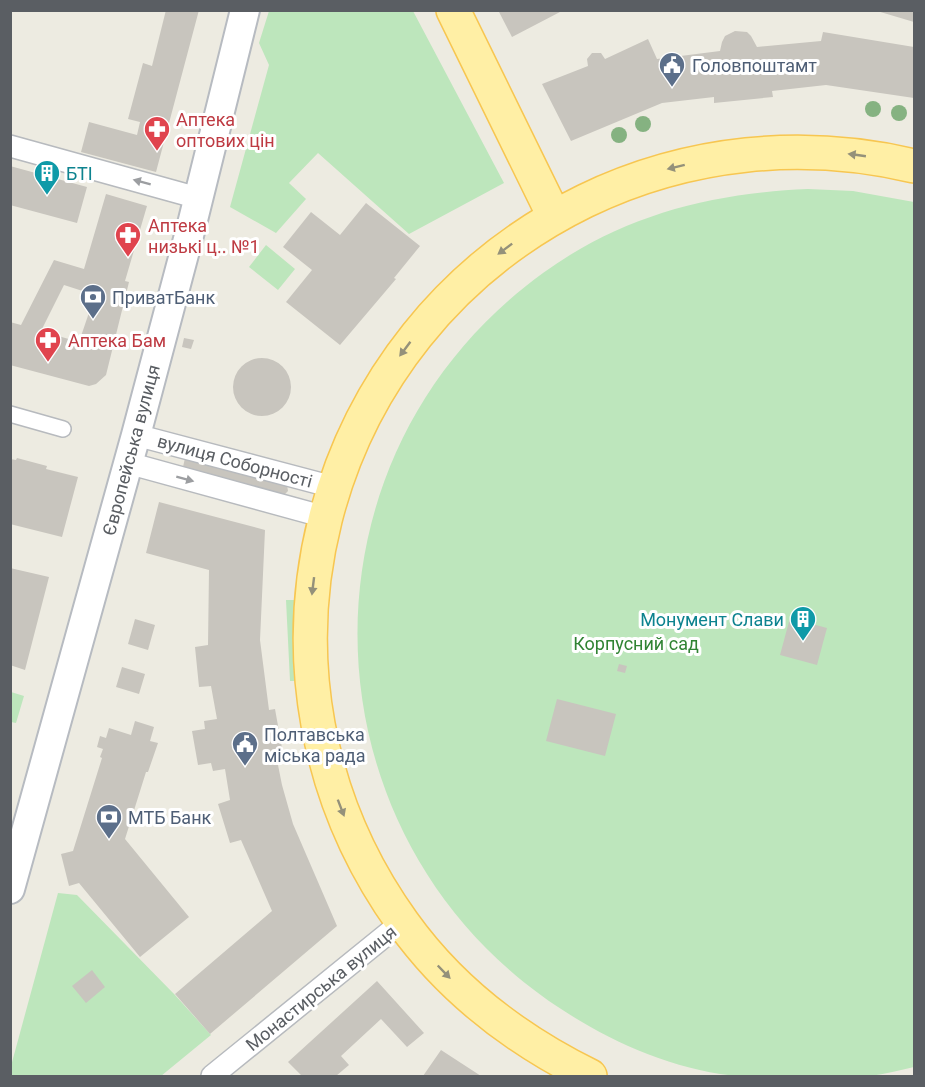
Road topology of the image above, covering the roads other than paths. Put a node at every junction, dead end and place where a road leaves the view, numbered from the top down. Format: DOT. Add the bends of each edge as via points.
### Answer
graph roads {
  1 [pos="245,10"];
  2 [pos="453,10"];
  3 [pos="10,146"];
  4 [pos="915,166"];
  5 [pos="198,198"];
  6 [pos="554,216"];
  7 [pos="10,414"];
  8 [pos="63,429"];
  9 [pos="136,435"];
  10 [pos="128,463"];
  11 [pos="329,502"];
  12 [pos="10,889"];
  13 [pos="402,922"];
  14 [pos="212,1077"];
  15 [pos="590,1077"];
  1 -- 5 [label="main road, Європейська вулиця"];
  2 -- 6 [label="main road"];
  5 -- 3 [label="street, one-way"];
  4 -- 6 [label="main road, вулиця Соборності, one-way" via="842,153 734,155 656,172"];
  5 -- 9 [label="main road, Європейська вулиця"];
  6 -- 11 [label="main road, вулиця Соборності, one-way" via="481,267 419,331 398,358 360,423"];
  7 -- 8 [label="street"];
  9 -- 10 [label="main road, Європейська вулиця"];
  9 -- 11 [label="street, вулиця Соборності"];
  10 -- 11 [label="street, вулиця Соборності, one-way"];
  10 -- 12 [label="main road, Європейська вулиця"];
  11 -- 13 [label="main road, вулиця Соборності, one-way" via="316,560 310,632 316,716 351,834"];
  13 -- 14 [label="street, Монастирська вулиця"];
  13 -- 15 [label="main road, вулиця Соборності, one-way" via="436,964 485,1010 540,1050"];
}
